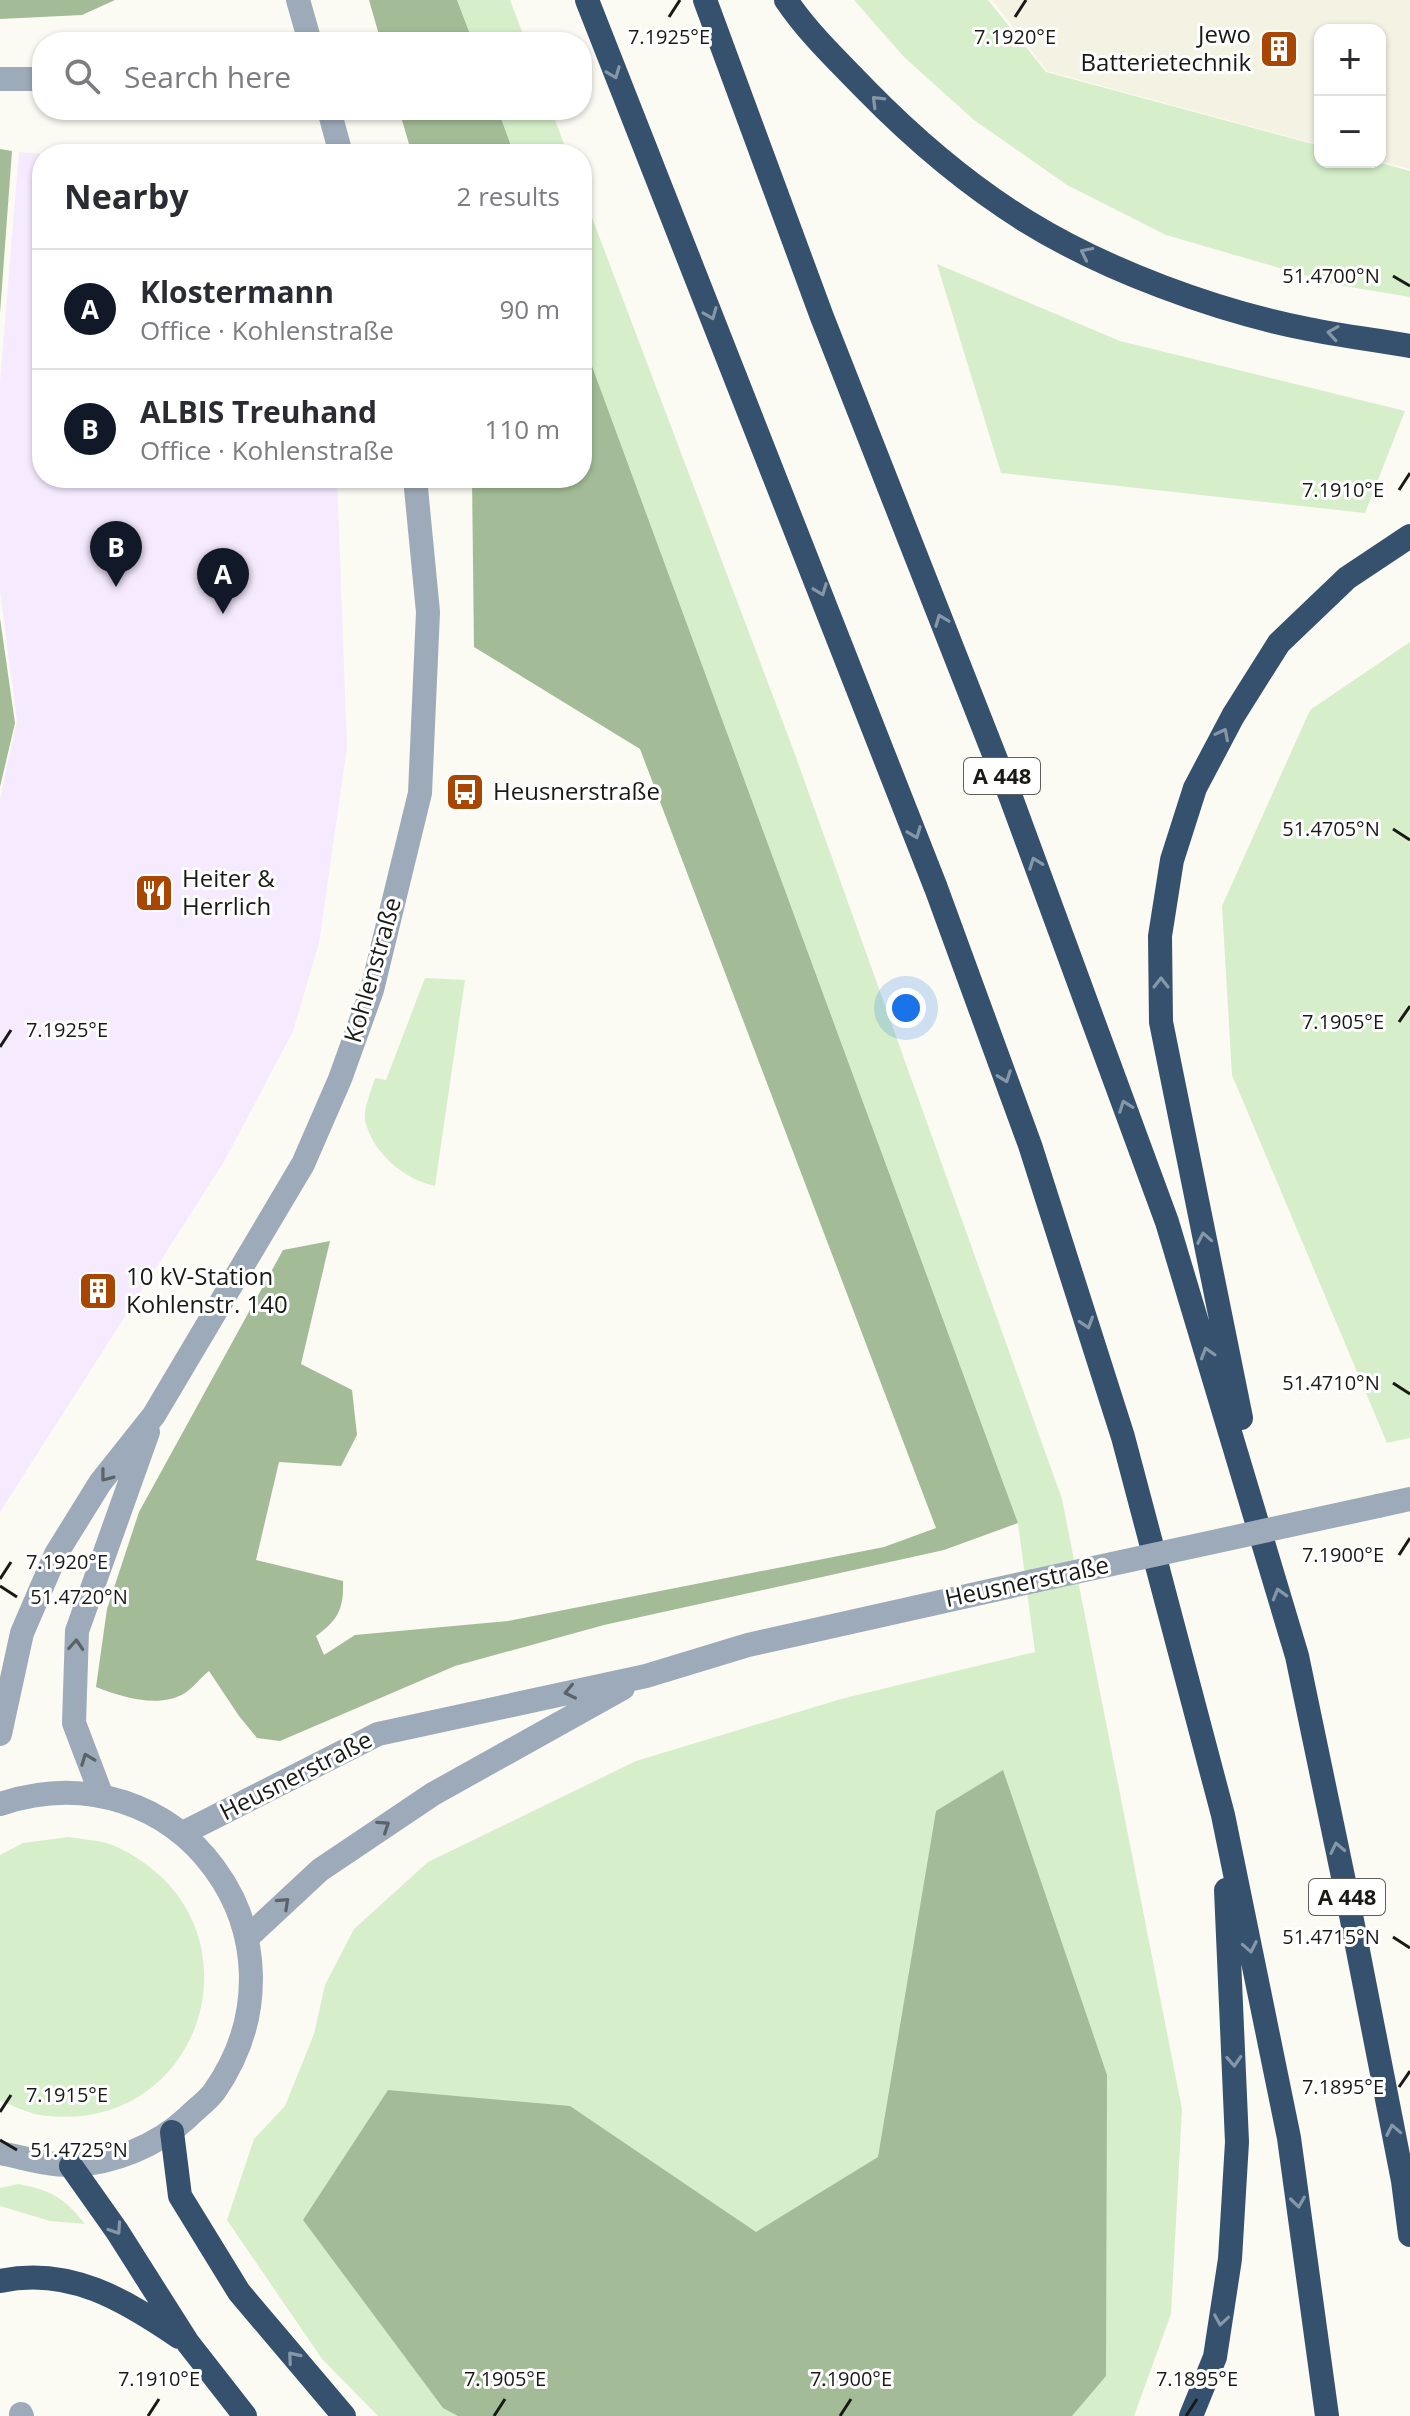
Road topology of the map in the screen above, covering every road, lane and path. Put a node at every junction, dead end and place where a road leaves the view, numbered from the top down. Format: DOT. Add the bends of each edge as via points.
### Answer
graph roads {
  1 [pos="298,0"];
  2 [pos="587,0"];
  3 [pos="705,0"];
  4 [pos="786,0"];
  5 [pos="307,32"];
  6 [pos="0,79"];
  7 [pos="32,79"];
  8 [pos="332,120"];
  9 [pos="338,144"];
  10 [pos="1410,346"];
  11 [pos="416,488"];
  12 [pos="1410,536"];
  13 [pos="154,1415"];
  14 [pos="1410,1499"];
  15 [pos="1269,1562"];
  16 [pos="646,1676"];
  17 [pos="0,1734"];
  18 [pos="101,1794"];
  19 [pos="0,1804"];
  20 [pos="1223,1815"];
  21 [pos="183,1833"];
  22 [pos="248,1937"];
  23 [pos="172,2132"];
  24 [pos="0,2153"];
  25 [pos="71,2166"];
  26 [pos="1410,2235"];
  27 [pos="0,2281"];
  28 [pos="188,2343"];
  29 [pos="245,2416"];
  30 [pos="344,2416"];
  31 [pos="1191,2416"];
  32 [pos="1327,2416"];
  1 -- 5 [label="street"];
  2 -- 20 [label="highway, one-way" via="936,888 1030,1145 1123,1437"];
  15 -- 3 [label="highway, A 448, one-way" via="1167,1222 1010,795 822,317"];
  10 -- 4 [label="highway, one-way" via="1228,309 1090,256 1025,221 898,122 804,27"];
  6 -- 7 [label="street"];
  8 -- 9 [label="street"];
  11 -- 13 [label="street, Kohlenstraße" via="428,612 420,793 372,990 303,1164"];
  15 -- 12 [label="highway, one-way" via="1161,1022 1160,936 1172,860 1195,788 1233,716 1279,643 1347,578"];
  13 -- 17 [label="street, Kohlenstraße, one-way" via="100,1483 56,1554 22,1633"];
  18 -- 13 [label="street, Kohlenstraße, one-way" via="74,1723 77,1631"];
  14 -- 16 [label="street, Heusnerstraße, bridge" via="748,1645"];
  26 -- 15 [label="highway, A 448, one-way" via="1303,1686"];
  16 -- 21 [label="street, Heusnerstraße, one-way" via="378,1734"];
  22 -- 16 [label="street, Heusnerstraße, one-way" via="320,1870 433,1794"];
  18 -- 19 [label="street" via="62,1791"];
  18 -- 21 [label="street" via="145,1808"];
  20 -- 31 [label="highway, one-way" via="1237,2142 1230,2259 1215,2357"];
  20 -- 32 [label="highway, one-way" via="1289,2138"];
  21 -- 22 [label="street" via="224,1880"];
  22 -- 23 [label="street" via="252,1992 240,2046 213,2094"];
  23 -- 25 [label="street" via="124,2156"];
  30 -- 23 [label="highway, one-way" via="239,2292 180,2196"];
  24 -- 25 [label="street"];
  25 -- 28 [label="highway, one-way"];
  27 -- 28 [label="highway" via="20,2276 96,2287"];
  28 -- 29 [label="highway"];
}
